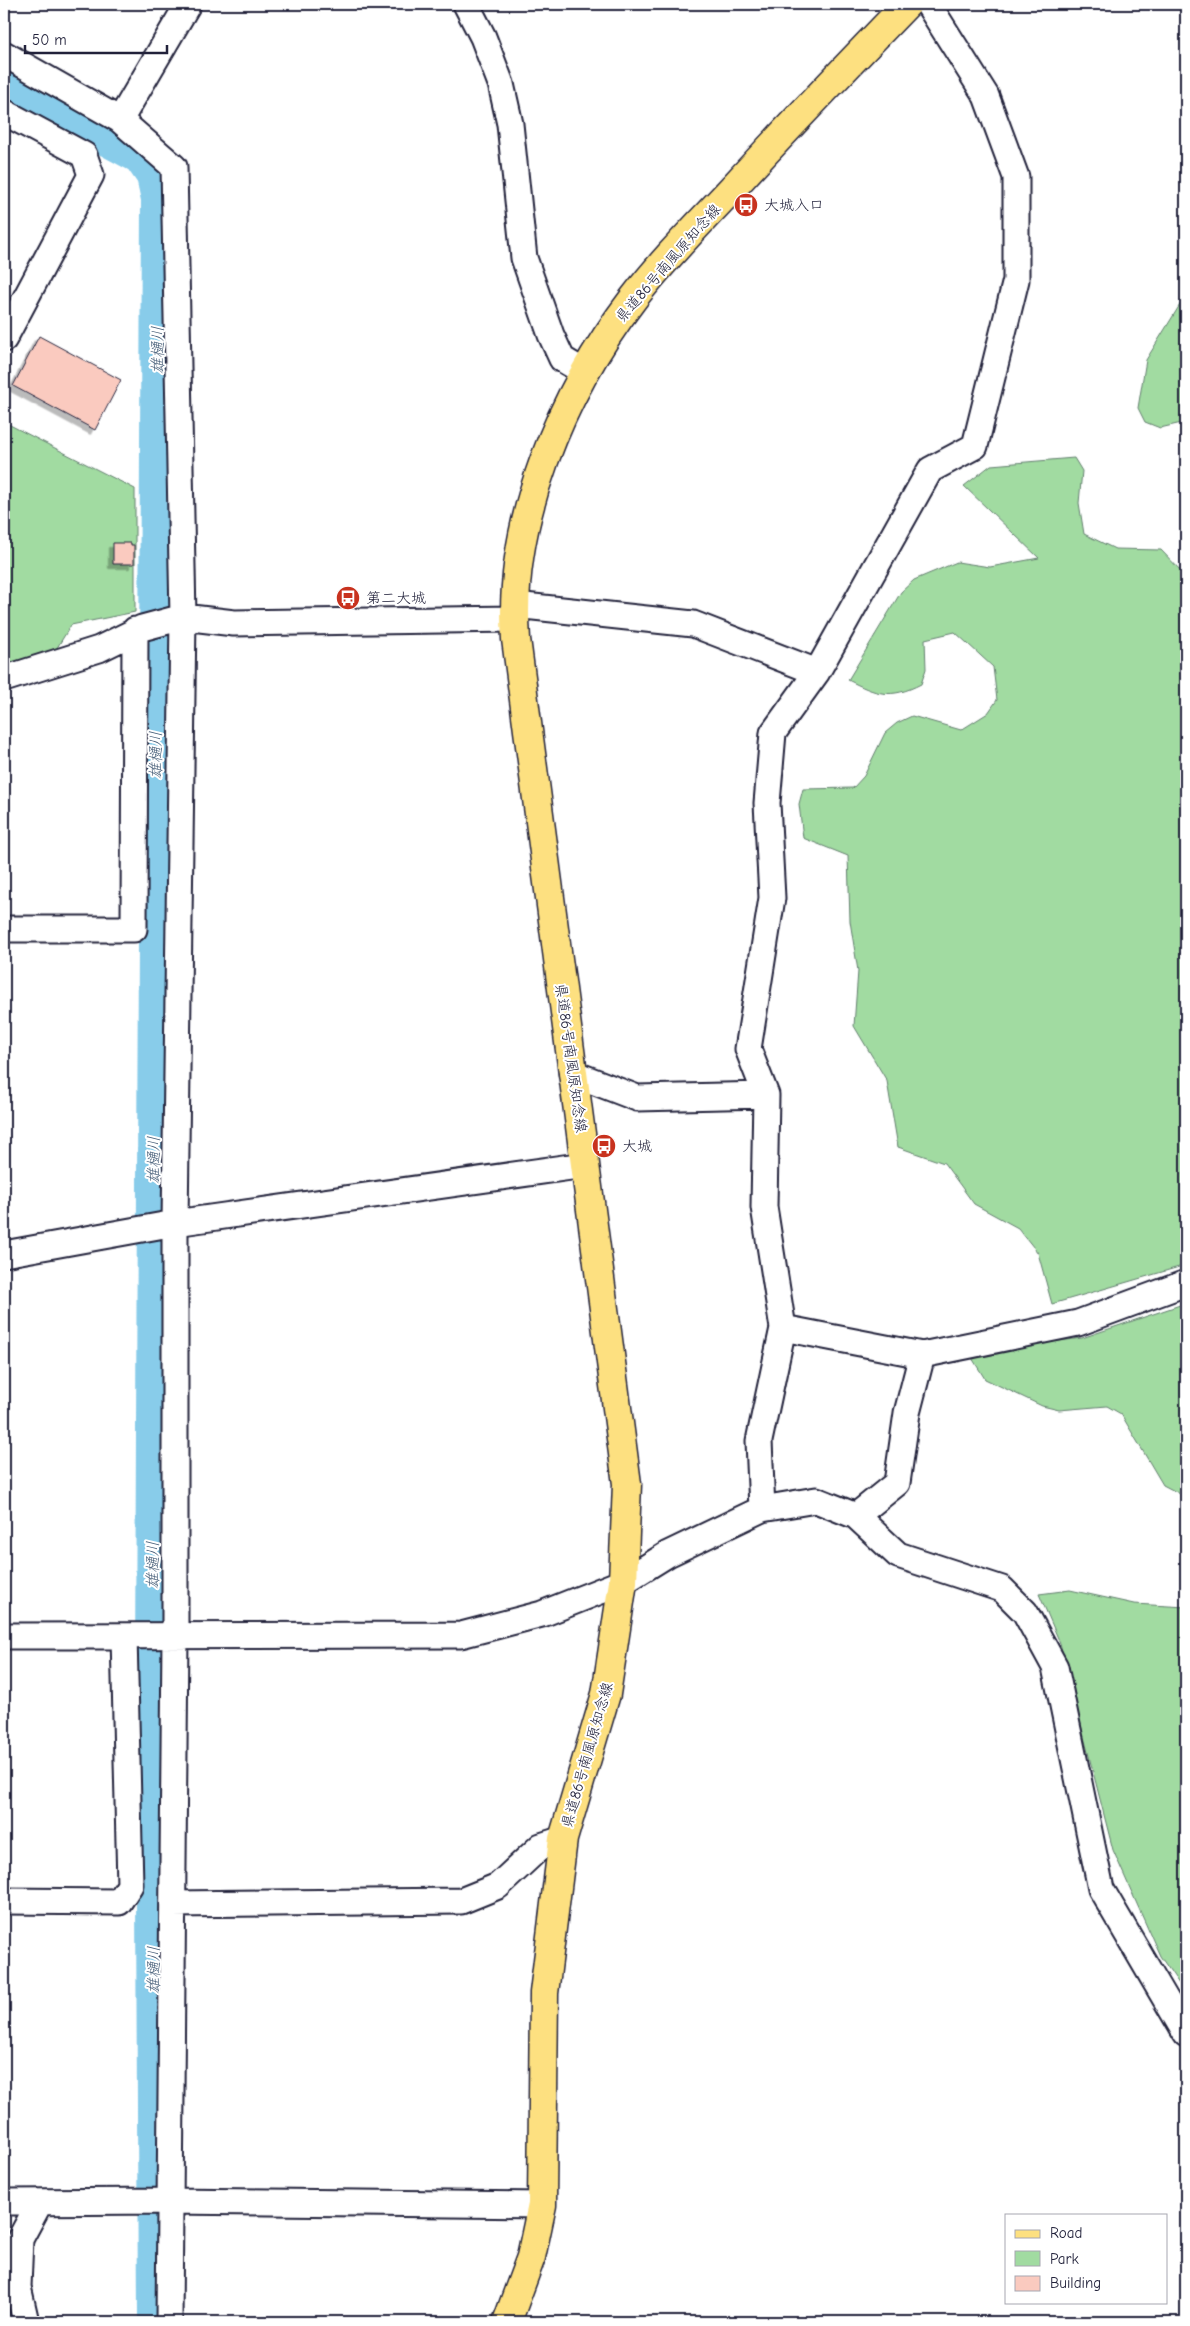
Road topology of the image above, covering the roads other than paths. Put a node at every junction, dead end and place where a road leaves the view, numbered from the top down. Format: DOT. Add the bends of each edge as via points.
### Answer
graph roads {
  1 [pos="188,4"];
  2 [pos="466,4"];
  3 [pos="907,4"];
  4 [pos="928,4"];
  5 [pos="4,54"];
  6 [pos="4,112"];
  7 [pos="120,120"];
  8 [pos="4,339"];
  9 [pos="584,372"];
  10 [pos="514,612"];
  11 [pos="178,618"];
  12 [pos="138,629"];
  13 [pos="817,672"];
  14 [pos="4,679"];
  15 [pos="4,929"];
  16 [pos="572,1073"];
  17 [pos="766,1095"];
  18 [pos="585,1165"];
  19 [pos="162,1225"];
  20 [pos="4,1254"];
  21 [pos="1186,1283"];
  22 [pos="783,1328"];
  23 [pos="922,1355"];
  24 [pos="762,1509"];
  25 [pos="856,1516"];
  26 [pos="623,1582"];
  27 [pos="175,1634"];
  28 [pos="4,1636"];
  29 [pos="124,1636"];
  30 [pos="563,1839"];
  31 [pos="4,1901"];
  32 [pos="173,1904"];
  33 [pos="1186,2034"];
  34 [pos="158,2201"];
  35 [pos="4,2202"];
  36 [pos="40,2202"];
  37 [pos="542,2205"];
  38 [pos="26,2322"];
  39 [pos="169,2322"];
  40 [pos="507,2322"];
  1 -- 7 [label="street"];
  2 -- 9 [label="street" via="483,37 510,124 524,258 562,360"];
  3 -- 9 [label="main road, 県道86号南風原知念線" via="684,241 634,298"];
  4 -- 13 [label="street" via="986,96 1016,177 1016,280 975,446 930,470"];
  5 -- 7 [label="street"];
  6 -- 8 [label="street" via="84,155 90,175"];
  7 -- 11 [label="street" via="174,167"];
  9 -- 10 [label="main road, 県道86号南風原知念線" via="535,485 523,541"];
  10 -- 11 [label="street" via="234,623"];
  10 -- 13 [label="street" via="693,624"];
  10 -- 16 [label="main road, 県道86号南風原知念線"];
  11 -- 12 [label="street"];
  11 -- 19 [label="street"];
  12 -- 14 [label="street" via="98,649"];
  12 -- 15 [label="street" via="134,929"];
  13 -- 17 [label="street" via="773,733 767,803 772,898 748,1049"];
  16 -- 17 [label="street" via="637,1098"];
  16 -- 18 [label="main road, 県道86号南風原知念線"];
  17 -- 22 [label="street" via="764,1207"];
  18 -- 19 [label="street"];
  18 -- 26 [label="main road, 県道86号南風原知念線" via="627,1484"];
  19 -- 20 [label="street"];
  19 -- 27 [label="street"];
  21 -- 23 [label="street" via="1078,1323"];
  22 -- 23 [label="street"];
  22 -- 24 [label="street" via="759,1441"];
  23 -- 25 [label="street" via="907,1412 897,1483"];
  24 -- 25 [label="street" via="816,1500"];
  24 -- 26 [label="street" via="668,1554"];
  25 -- 33 [label="street" via="898,1556 1002,1589 1025,1612 1055,1667 1101,1889"];
  26 -- 27 [label="street" via="542,1614 461,1635"];
  26 -- 30 [label="main road, 県道86号南風原知念線" via="606,1694"];
  27 -- 29 [label="street"];
  27 -- 32 [label="street"];
  28 -- 29 [label="street"];
  29 -- 31 [label="street" via="130,1885 119,1902"];
  30 -- 32 [label="street" via="541,1846 498,1886 461,1901"];
  30 -- 37 [label="main road, 県道86号南風原知念線" via="544,1993"];
  32 -- 34 [label="street"];
  34 -- 36 [label="street"];
  34 -- 37 [label="street"];
  34 -- 39 [label="street"];
  35 -- 36 [label="street"];
  36 -- 38 [label="street" via="20,2240 18,2287"];
  37 -- 40 [label="main road, 県道86号南風原知念線" via="531,2257"];
}
